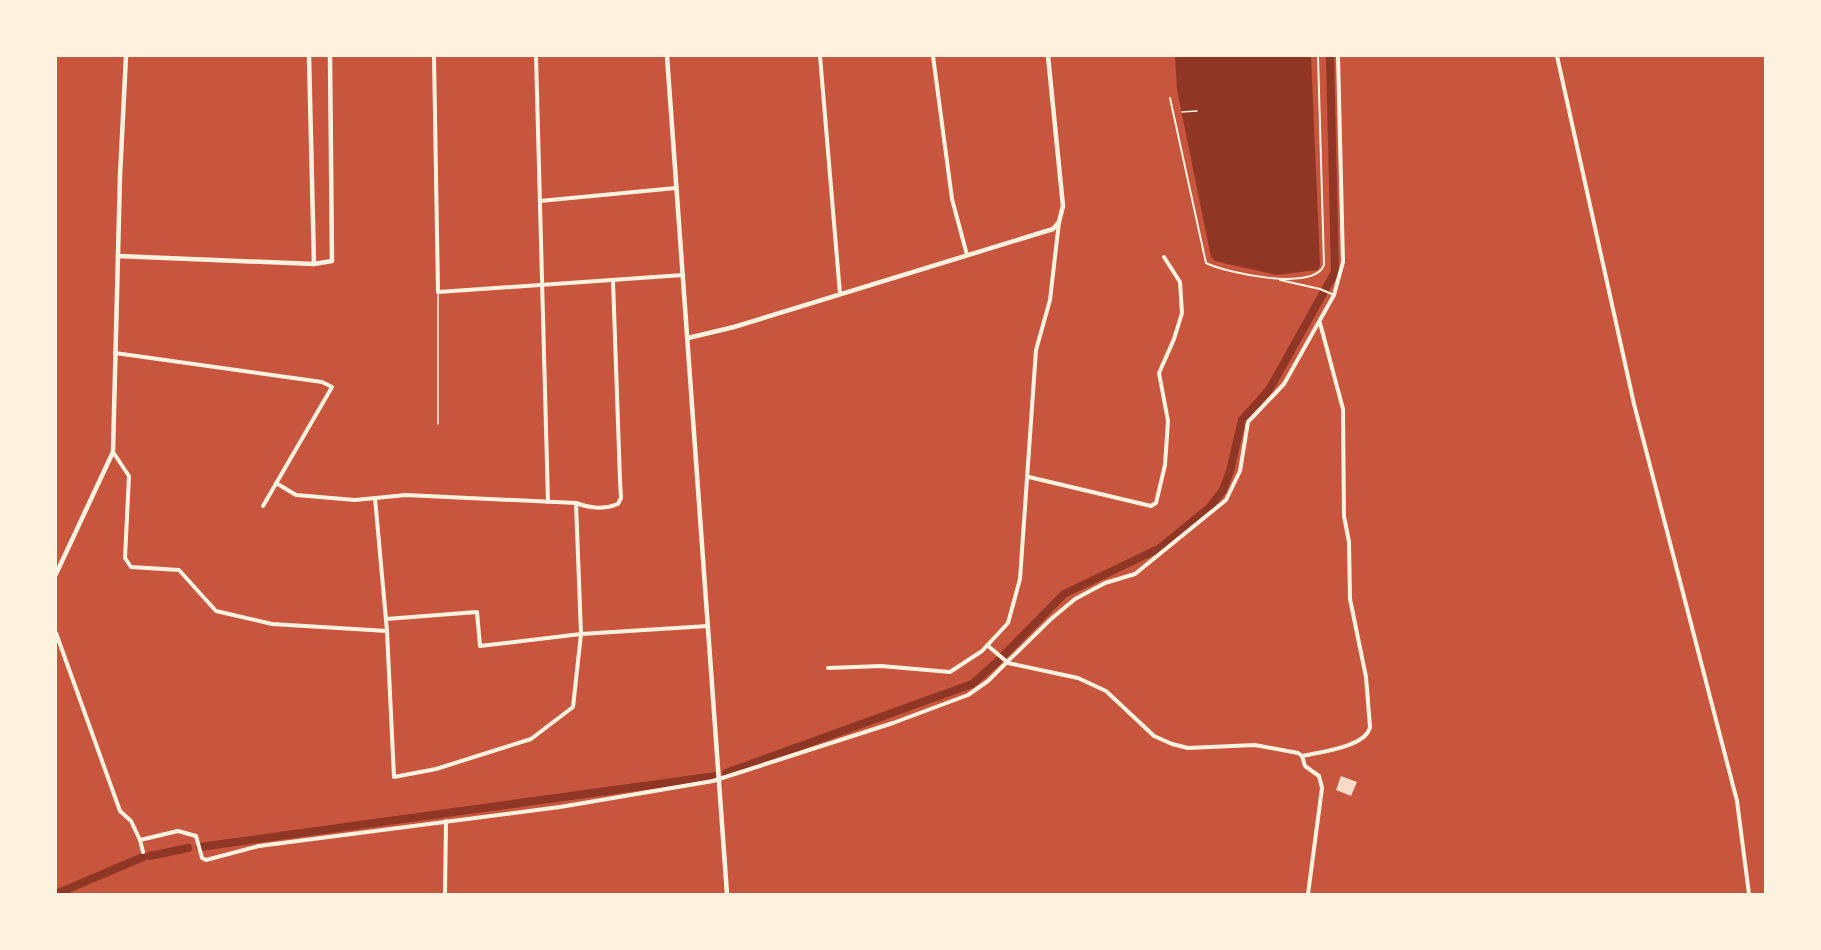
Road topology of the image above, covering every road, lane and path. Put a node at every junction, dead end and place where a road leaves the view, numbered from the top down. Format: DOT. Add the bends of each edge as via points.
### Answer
graph roads {
  1 [pos="126,56"];
  2 [pos="309,56"];
  3 [pos="330,56"];
  4 [pos="434,56"];
  5 [pos="536,56"];
  6 [pos="667,56"];
  7 [pos="820,56"];
  8 [pos="933,56"];
  9 [pos="1048,56"];
  10 [pos="1318,56"];
  11 [pos="1338,56"];
  12 [pos="1557,56"];
  13 [pos="1170,98"];
  14 [pos="1197,111"];
  15 [pos="1182,112"];
  16 [pos="677,188"];
  17 [pos="540,201"];
  18 [pos="1059,222"];
  19 [pos="967,255"];
  20 [pos="118,256"];
  21 [pos="1164,257"];
  22 [pos="314,264"];
  23 [pos="683,275"];
  24 [pos="1276,279"];
  25 [pos="613,281"];
  26 [pos="542,286"];
  27 [pos="438,292"];
  28 [pos="840,294"];
  29 [pos="1334,296"];
  30 [pos="1320,322"];
  31 [pos="688,338"];
  32 [pos="115,353"];
  33 [pos="438,424"];
  34 [pos="113,452"];
  35 [pos="1029,477"];
  36 [pos="276,483"];
  37 [pos="375,498"];
  38 [pos="548,502"];
  39 [pos="576,503"];
  40 [pos="263,506"];
  41 [pos="56,574"];
  42 [pos="386,619"];
  43 [pos="709,626"];
  44 [pos="387,631"];
  45 [pos="56,633"];
  46 [pos="581,634"];
  47 [pos="987,645"];
  48 [pos="1006,661"];
  49 [pos="828,668"];
  50 [pos="1302,756"];
  51 [pos="720,778"];
  52 [pos="446,821"];
  53 [pos="140,840"];
  54 [pos="143,852"];
  55 [pos="445,894"];
  56 [pos="727,894"];
  57 [pos="1308,894"];
  58 [pos="1749,894"];
  1 -- 20 [label="street"];
  2 -- 22 [label="street"];
  3 -- 22 [label="street" via="332,261"];
  4 -- 27 [label="street"];
  5 -- 17 [label="street"];
  6 -- 16 [label="street"];
  7 -- 28 [label="street"];
  8 -- 19 [label="street" via="952,199"];
  9 -- 18 [label="street" via="1063,206"];
  10 -- 24 [label="street" via="1324,265 1311,276"];
  11 -- 29 [label="street" via="1343,262"];
  12 -- 58 [label="street" via="1635,404 1737,801"];
  13 -- 24 [label="street" via="1206,263"];
  14 -- 15 [label="path"];
  16 -- 17 [label="street"];
  16 -- 23 [label="street"];
  17 -- 26 [label="street"];
  18 -- 19 [label="street" via="1053,229"];
  18 -- 35 [label="street" via="1050,300 1036,350"];
  19 -- 28 [label="street"];
  20 -- 22 [label="street"];
  20 -- 32 [label="street"];
  21 -- 35 [label="street" via="1180,282 1182,313 1159,372 1167,428 1164,472 1156,503 1151,506"];
  23 -- 25 [label="street"];
  23 -- 31 [label="street"];
  24 -- 29 [label="street"];
  25 -- 26 [label="street"];
  25 -- 39 [label="street" via="621,498 610,507 591,508"];
  26 -- 27 [label="street"];
  26 -- 38 [label="street"];
  27 -- 33 [label="lane"];
  28 -- 31 [label="street"];
  29 -- 30 [label="street"];
  30 -- 48 [label="street" via="1284,384 1248,422 1240,471 1226,500 1136,574 1075,599"];
  30 -- 50 [label="street" via="1343,409 1350,599 1366,677 1370,727 1360,741"];
  31 -- 43 [label="street"];
  32 -- 34 [label="street"];
  32 -- 36 [label="street" via="322,382 332,387"];
  34 -- 41 [label="street"];
  34 -- 44 [label="street" via="129,476 125,558 131,567 179,570 216,611 272,624"];
  35 -- 47 [label="street" via="1020,579 1008,623"];
  36 -- 37 [label="street" via="296,495"];
  36 -- 40 [label="street"];
  37 -- 38 [label="street" via="406,495"];
  37 -- 42 [label="street"];
  38 -- 39 [label="street"];
  39 -- 46 [label="street"];
  42 -- 44 [label="street"];
  42 -- 46 [label="street" via="477,612 480,646"];
  43 -- 46 [label="street"];
  43 -- 51 [label="street"];
  44 -- 46 [label="street" via="394,777 436,769 531,739 573,707"];
  45 -- 53 [label="street" via="120,811 131,821"];
  47 -- 48 [label="street"];
  47 -- 49 [label="street" via="950,672 892,666"];
  48 -- 50 [label="street" via="1078,678 1106,691 1154,736 1172,744 1188,748 1255,745 1290,750"];
  48 -- 51 [label="street" via="968,695"];
  50 -- 57 [label="street" via="1305,766 1319,776 1322,788"];
  51 -- 52 [label="street" via="560,807"];
  51 -- 56 [label="street"];
  52 -- 53 [label="street" via="259,846 206,860 196,836 178,831"];
  52 -- 55 [label="street"];
  53 -- 54 [label="street"];
}
